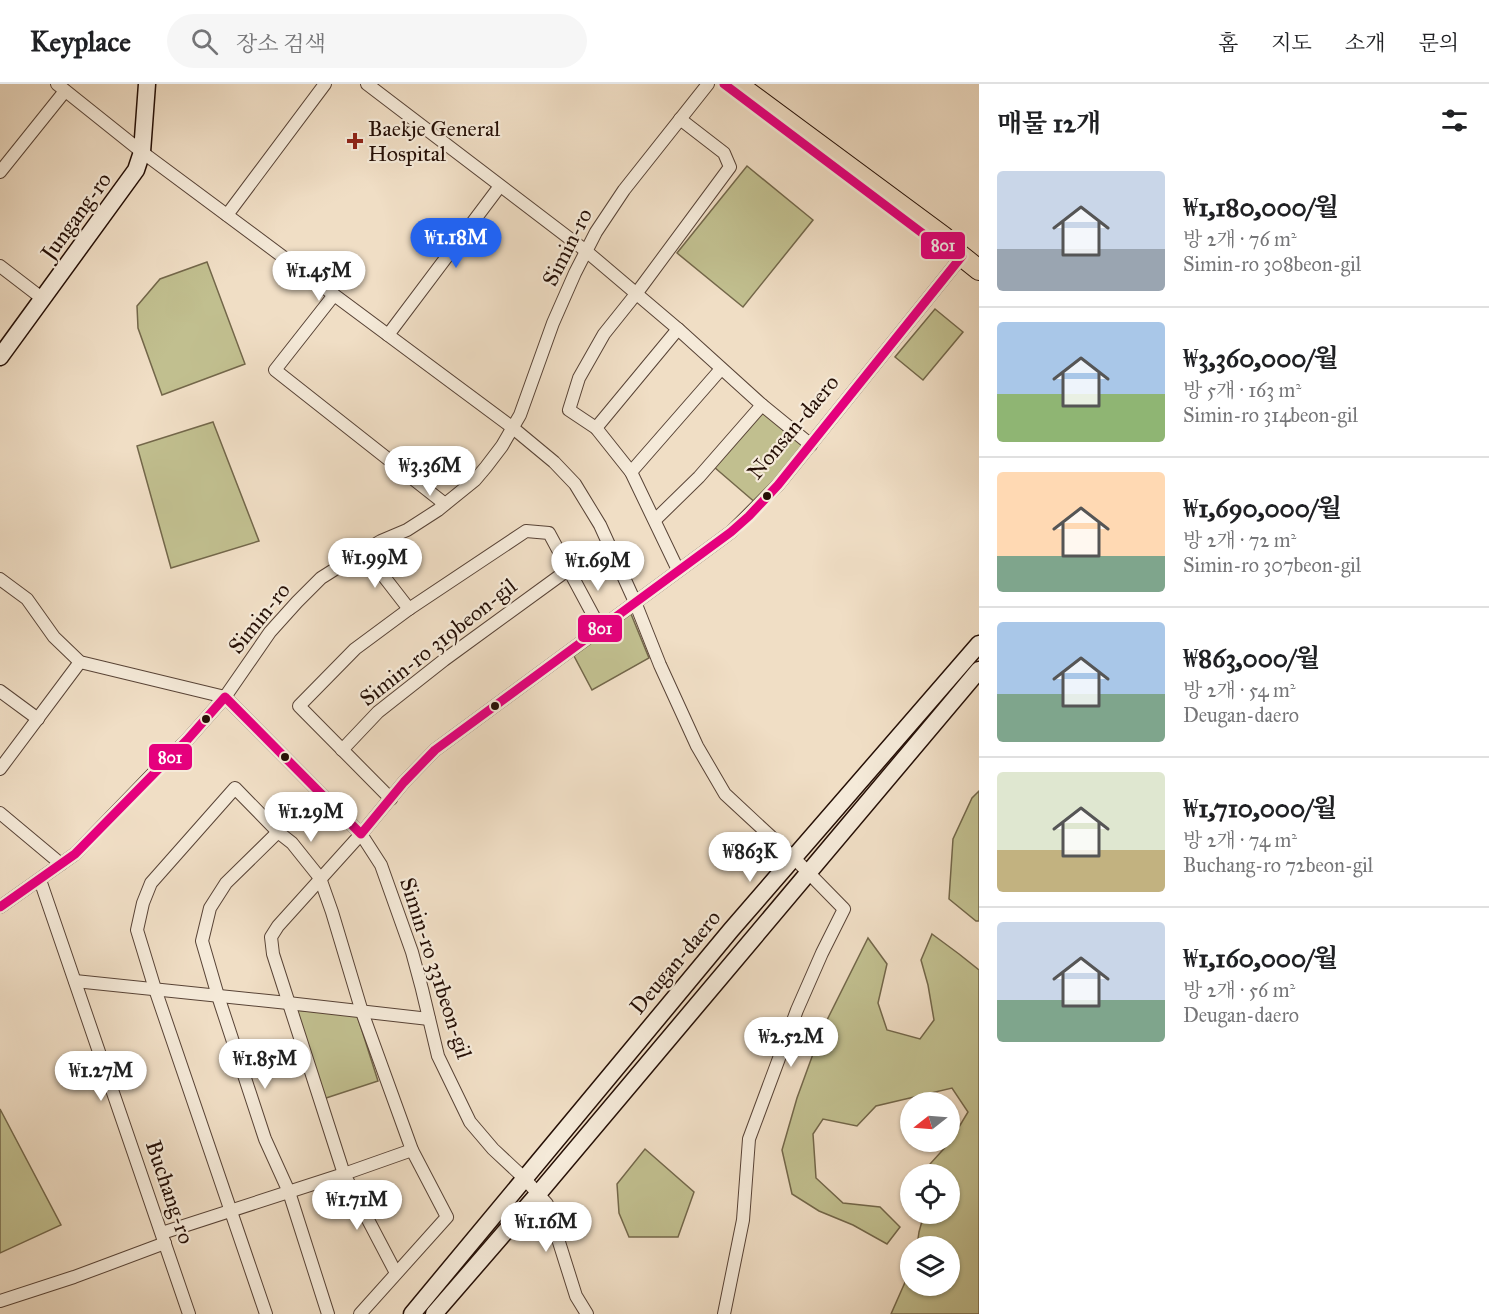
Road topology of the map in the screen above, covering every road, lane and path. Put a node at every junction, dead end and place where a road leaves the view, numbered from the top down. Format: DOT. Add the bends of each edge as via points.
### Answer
graph roads {
  1 [pos="147,84"];
  2 [pos="325,84"];
  3 [pos="367,84"];
  4 [pos="708,84"];
  5 [pos="724,84"];
  6 [pos="737,84"];
  7 [pos="61,87"];
  8 [pos="680,119"];
  9 [pos="142,152"];
  10 [pos="2,164"];
  11 [pos="500,186"];
  12 [pos="227,215"];
  13 [pos="586,251"];
  14 [pos="956,251"];
  15 [pos="0,266"];
  16 [pos="979,270"];
  17 [pos="636,294"];
  18 [pos="334,295"];
  19 [pos="43,299"];
  20 [pos="678,329"];
  21 [pos="388,335"];
  22 [pos="0,357"];
  23 [pos="721,369"];
  24 [pos="762,405"];
  25 [pos="513,428"];
  26 [pos="596,428"];
  27 [pos="811,445"];
  28 [pos="631,472"];
  29 [pos="445,504"];
  30 [pos="655,520"];
  31 [pos="364,551"];
  32 [pos="569,569"];
  33 [pos="678,570"];
  34 [pos="0,579"];
  35 [pos="635,602"];
  36 [pos="409,609"];
  37 [pos="600,628"];
  38 [pos="979,644"];
  39 [pos="80,662"];
  40 [pos="979,670"];
  41 [pos="0,692"];
  42 [pos="225,697"];
  43 [pos="38,719"];
  44 [pos="342,750"];
  45 [pos="0,769"];
  46 [pos="391,799"];
  47 [pos="0,813"];
  48 [pos="278,832"];
  49 [pos="361,834"];
  50 [pos="794,858"];
  51 [pos="61,864"];
  52 [pos="807,873"];
  53 [pos="320,878"];
  54 [pos="40,880"];
  55 [pos="0,907"];
  56 [pos="75,981"];
  57 [pos="155,989"];
  58 [pos="218,996"];
  59 [pos="288,1003"];
  60 [pos="362,1012"];
  61 [pos="429,1019"];
  62 [pos="411,1150"];
  63 [pos="344,1174"];
  64 [pos="524,1178"];
  65 [pos="289,1192"];
  66 [pos="538,1194"];
  67 [pos="231,1210"];
  68 [pos="163,1238"];
  69 [pos="396,1273"];
  70 [pos="0,1301"];
  71 [pos="189,1314"];
  72 [pos="266,1314"];
  73 [pos="328,1314"];
  74 [pos="360,1314"];
  75 [pos="412,1314"];
  76 [pos="434,1314"];
  77 [pos="587,1314"];
  78 [pos="724,1314"];
  1 -- 9 [label="street, Jungang-ro"];
  2 -- 12 [label="street"];
  3 -- 11 [label="street"];
  4 -- 8 [label="street, Simin-ro"];
  5 -- 14 [label="main road" via="938,245"];
  6 -- 14 [label="main road" via="944,237"];
  7 -- 9 [label="street"];
  7 -- 10 [label="street"];
  8 -- 13 [label="street, Simin-ro" via="624,190"];
  8 -- 17 [label="street" via="724,153 730,167"];
  9 -- 12 [label="street"];
  9 -- 19 [label="street, Jungang-ro" via="136,170"];
  11 -- 13 [label="street"];
  11 -- 21 [label="street"];
  12 -- 18 [label="street"];
  13 -- 17 [label="street"];
  13 -- 25 [label="street, Simin-ro" via="553,323"];
  14 -- 16 [label="main road"];
  14 -- 27 [label="street, Nonsan-daero"];
  15 -- 19 [label="street"];
  17 -- 20 [label="street"];
  17 -- 26 [label="street" via="604,334 579,378 569,410"];
  18 -- 21 [label="street"];
  18 -- 29 [label="street" via="275,370"];
  19 -- 22 [label="street, Jungang-ro"];
  20 -- 23 [label="street"];
  20 -- 26 [label="street"];
  21 -- 25 [label="street"];
  23 -- 24 [label="street"];
  23 -- 28 [label="street"];
  24 -- 27 [label="street"];
  24 -- 30 [label="street"];
  25 -- 29 [label="street, Simin-ro" via="475,480"];
  25 -- 35 [label="street" via="575,484 600,525"];
  26 -- 28 [label="street"];
  27 -- 33 [label="street, Nonsan-daero" via="749,516"];
  28 -- 30 [label="street"];
  29 -- 31 [label="street, Simin-ro"];
  30 -- 33 [label="street"];
  31 -- 36 [label="street, Simin-ro 319beon-gil"];
  31 -- 42 [label="street, Simin-ro" via="321,578 297,602 270,632"];
  32 -- 36 [label="street, Simin-ro 319beon-gil" via="549,533 526,531"];
  32 -- 37 [label="street"];
  32 -- 44 [label="street, Simin-ro 319beon-gil" via="378,712"];
  33 -- 35 [label="street, Nonsan-daero"];
  34 -- 39 [label="street" via="27,599 54,637"];
  35 -- 37 [label="street, Nonsan-daero"];
  35 -- 50 [label="street" via="660,665 725,794"];
  36 -- 44 [label="street, Simin-ro 319beon-gil" via="355,649 298,706"];
  37 -- 46 [label="street, Nonsan-daero" via="435,750"];
  38 -- 50 [label="street, Deugan-daero"];
  39 -- 42 [label="street"];
  39 -- 43 [label="street"];
  40 -- 52 [label="street, Deugan-daero"];
  41 -- 43 [label="street"];
  42 -- 49 [label="street, Simin-ro 331beon-gil"];
  42 -- 51 [label="street, Simin-ro" via="101,829"];
  43 -- 45 [label="street"];
  44 -- 46 [label="street"];
  46 -- 49 [label="street, Nonsan-daero"];
  47 -- 51 [label="street"];
  48 -- 53 [label="street"];
  48 -- 57 [label="street" via="235,788 151,883 137,930"];
  48 -- 58 [label="street" via="225,883 210,908 202,940"];
  49 -- 53 [label="street, Nonsan-daero"];
  49 -- 61 [label="street, Simin-ro 331beon-gil" via="381,865 412,952"];
  50 -- 52 [label="street"];
  50 -- 64 [label="street, Deugan-daero"];
  51 -- 54 [label="street, Simin-ro"];
  52 -- 66 [label="street, Deugan-daero"];
  52 -- 78 [label="street" via="844,909 797,1010 749,1139 743,1220"];
  53 -- 59 [label="street, Nonsan-daero" via="271,937"];
  53 -- 60 [label="street"];
  54 -- 55 [label="street, Simin-ro"];
  54 -- 56 [label="street, Buchang-ro"];
  56 -- 57 [label="street"];
  56 -- 68 [label="street, Buchang-ro"];
  57 -- 58 [label="street"];
  57 -- 67 [label="street"];
  58 -- 59 [label="street"];
  58 -- 65 [label="street" via="265,1138"];
  59 -- 60 [label="street"];
  59 -- 63 [label="street"];
  60 -- 61 [label="street"];
  60 -- 62 [label="street"];
  61 -- 64 [label="street, Simin-ro 331beon-gil" via="438,1056 470,1122"];
  62 -- 63 [label="street"];
  62 -- 69 [label="street" via="447,1217"];
  63 -- 65 [label="street"];
  63 -- 69 [label="street"];
  64 -- 66 [label="street, Simin-ro 331beon-gil"];
  64 -- 75 [label="street, Deugan-daero"];
  65 -- 67 [label="street"];
  65 -- 73 [label="street"];
  66 -- 76 [label="street, Deugan-daero"];
  66 -- 77 [label="street, Simin-ro 331beon-gil" via="547,1204 576,1296"];
  67 -- 68 [label="street"];
  67 -- 72 [label="street"];
  68 -- 70 [label="street" via="74,1276"];
  68 -- 71 [label="street, Buchang-ro"];
  69 -- 74 [label="street"];
}
